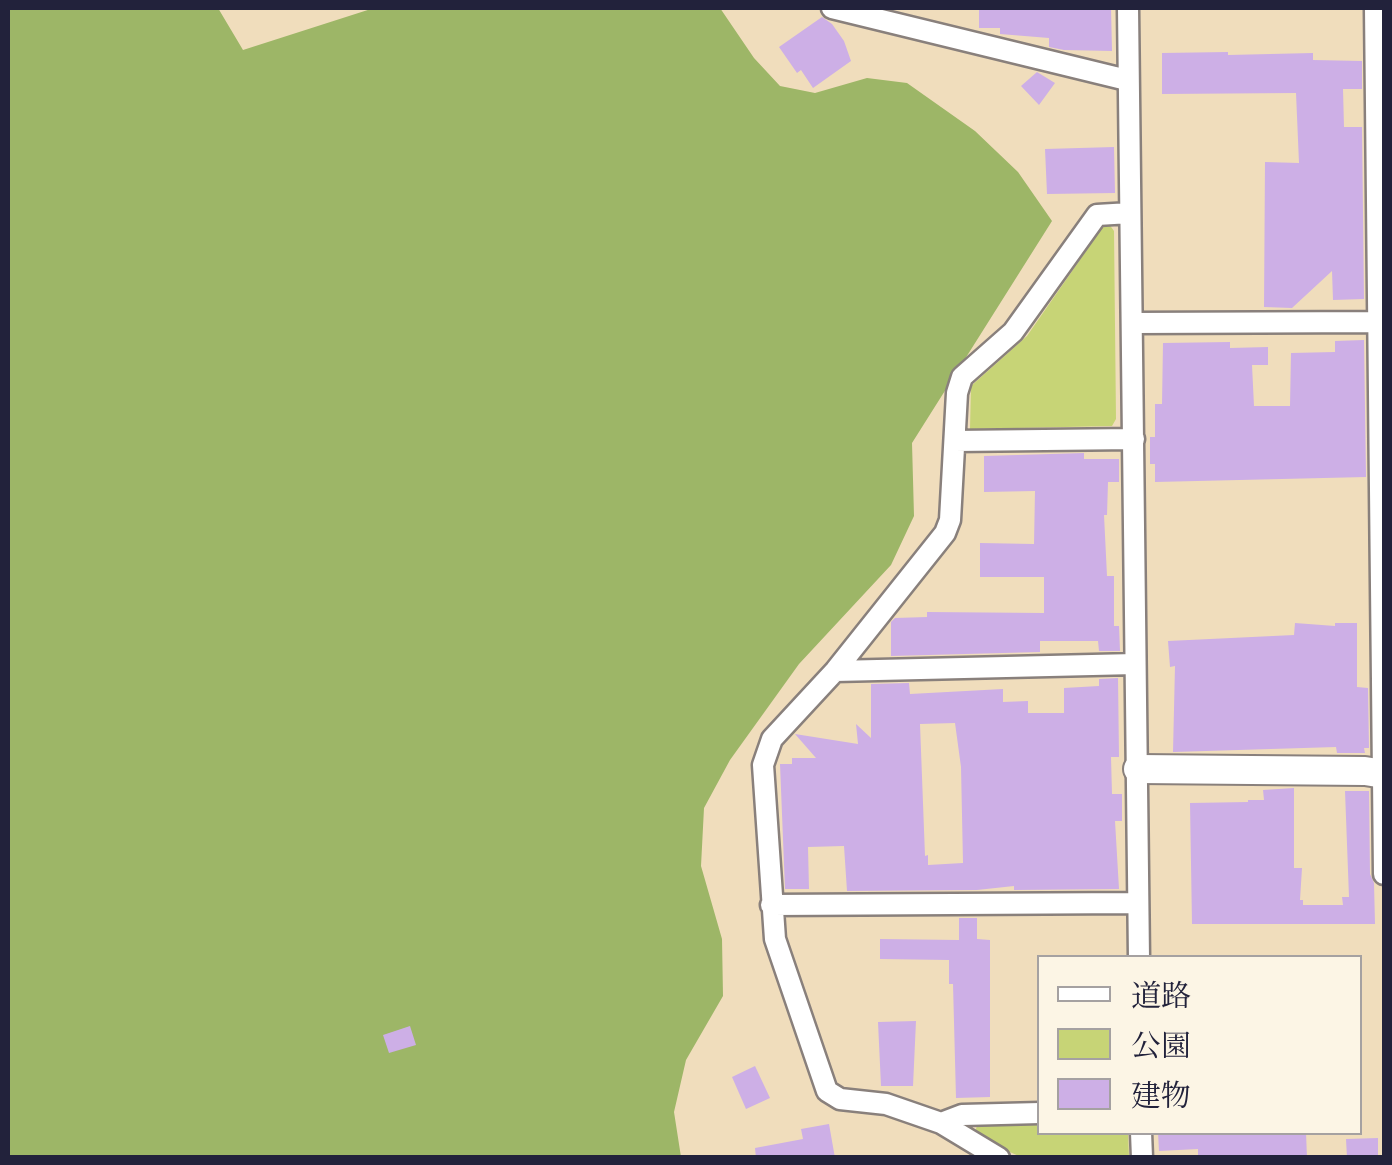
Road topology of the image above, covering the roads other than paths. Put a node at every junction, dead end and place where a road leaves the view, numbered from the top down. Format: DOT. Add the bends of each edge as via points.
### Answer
graph roads {
  1 [pos="832,8"];
  2 [pos="1128,8"];
  3 [pos="1374,8"];
  4 [pos="857,11"];
  5 [pos="1127,80"];
  6 [pos="1130,213"];
  7 [pos="1381,322"];
  8 [pos="1134,323"];
  9 [pos="1134,440"];
  10 [pos="954,441"];
  11 [pos="1135,664"];
  12 [pos="835,671"];
  13 [pos="1138,769"];
  14 [pos="1384,774"];
  15 [pos="1384,874"];
  16 [pos="1138,903"];
  17 [pos="771,905"];
  18 [pos="1139,955"];
  19 [pos="1037,1113"];
  20 [pos="941,1123"];
  21 [pos="1000,1158"];
  1 -- 4 [label="street"];
  2 -- 5 [label="street"];
  3 -- 7 [label="street"];
  4 -- 5 [label="street"];
  5 -- 6 [label="street"];
  6 -- 8 [label="street"];
  6 -- 10 [label="street" via="1097,215 1013,332 962,377"];
  7 -- 8 [label="street"];
  7 -- 14 [label="street"];
  8 -- 9 [label="street"];
  9 -- 10 [label="street"];
  9 -- 11 [label="street"];
  10 -- 12 [label="street" via="946,534"];
  11 -- 12 [label="street"];
  11 -- 13 [label="street"];
  12 -- 17 [label="street" via="772,739 762,765"];
  13 -- 14 [label="street"];
  13 -- 16 [label="street"];
  14 -- 15 [label="street"];
  16 -- 17 [label="street"];
  16 -- 18 [label="street"];
  17 -- 20 [label="street" via="775,939 827,1091 840,1100 886,1104"];
  19 -- 20 [label="street" via="962,1115"];
  20 -- 21 [label="street"];
}
